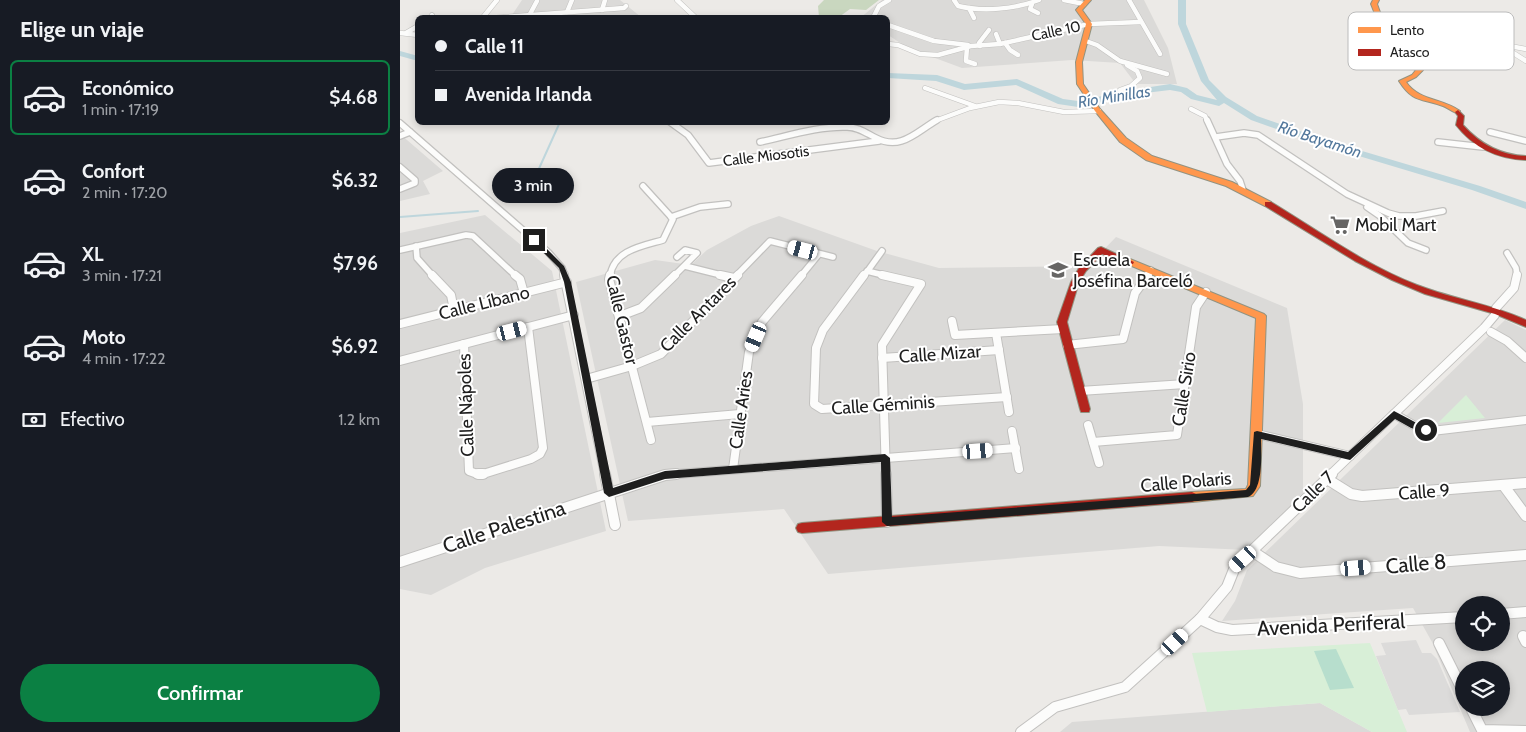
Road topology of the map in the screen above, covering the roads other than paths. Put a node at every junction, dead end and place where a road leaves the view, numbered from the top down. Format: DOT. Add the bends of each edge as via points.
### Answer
graph roads {
  1 [pos="497,0"];
  2 [pos="572,0"];
  3 [pos="605,0"];
  4 [pos="677,0"];
  5 [pos="889,0"];
  6 [pos="954,0"];
  7 [pos="1039,0"];
  8 [pos="1064,0"];
  9 [pos="1129,0"];
  10 [pos="1376,0"];
  11 [pos="537,1"];
  12 [pos="1086,2"];
  13 [pos="1032,4"];
  14 [pos="626,6"];
  15 [pos="1012,6"];
  16 [pos="1024,6"];
  17 [pos="969,8"];
  18 [pos="602,10"];
  19 [pos="567,12"];
  20 [pos="1022,12"];
  21 [pos="1377,12"];
  22 [pos="1038,13"];
  23 [pos="530,14"];
  24 [pos="485,15"];
  25 [pos="521,15"];
  26 [pos="693,15"];
  27 [pos="874,15"];
  28 [pos="1013,16"];
  29 [pos="974,18"];
  30 [pos="1141,22"];
  31 [pos="1089,24"];
  32 [pos="890,26"];
  33 [pos="415,28"];
  34 [pos="1127,28"];
  35 [pos="1145,28"];
  36 [pos="989,30"];
  37 [pos="400,33"];
  38 [pos="406,33"];
  39 [pos="415,34"];
  40 [pos="996,34"];
  41 [pos="1086,40"];
  42 [pos="890,44"];
  43 [pos="1003,44"];
  44 [pos="969,46"];
  45 [pos="980,46"];
  46 [pos="1514,53"];
  47 [pos="1160,54"];
  48 [pos="1018,55"];
  49 [pos="1526,61"];
  50 [pos="1122,62"];
  51 [pos="975,64"];
  52 [pos="1420,70"];
  53 [pos="1167,74"];
  54 [pos="926,88"];
  55 [pos="1120,90"];
  56 [pos="977,106"];
  57 [pos="1097,109"];
  58 [pos="1190,109"];
  59 [pos="400,123"];
  60 [pos="674,125"];
  61 [pos="410,132"];
  62 [pos="1490,132"];
  63 [pos="400,136"];
  64 [pos="1216,137"];
  65 [pos="1526,140"];
  66 [pos="879,141"];
  67 [pos="760,142"];
  68 [pos="1438,142"];
  69 [pos="1483,148"];
  70 [pos="1526,158"];
  71 [pos="400,167"];
  72 [pos="643,186"];
  73 [pos="400,188"];
  74 [pos="1243,190"];
  75 [pos="1347,194"];
  76 [pos="728,204"];
  77 [pos="1443,211"];
  78 [pos="671,217"];
  79 [pos="416,246"];
  80 [pos="400,250"];
  81 [pos="1426,250"];
  82 [pos="882,251"];
  83 [pos="1507,252"];
  84 [pos="819,254"];
  85 [pos="678,257"];
  86 [pos="833,257"];
  87 [pos="685,266"];
  88 [pos="1151,270"];
  89 [pos="867,271"];
  90 [pos="734,278"];
  91 [pos="567,282"];
  92 [pos="1206,292"];
  93 [pos="524,293"];
  94 [pos="1496,308"];
  95 [pos="454,310"];
  96 [pos="574,315"];
  97 [pos="620,316"];
  98 [pos="952,321"];
  99 [pos="400,324"];
  100 [pos="1526,324"];
  101 [pos="528,327"];
  102 [pos="1063,329"];
  103 [pos="1491,332"];
  104 [pos="996,333"];
  105 [pos="464,344"];
  106 [pos="1067,345"];
  107 [pos="999,350"];
  108 [pos="882,358"];
  109 [pos="1526,358"];
  110 [pos="400,360"];
  111 [pos="632,366"];
  112 [pos="586,379"];
  113 [pos="1185,384"];
  114 [pos="1080,391"];
  115 [pos="1007,396"];
  116 [pos="883,405"];
  117 [pos="1085,409"];
  118 [pos="1009,412"];
  119 [pos="740,414"];
  120 [pos="1394,414"];
  121 [pos="1526,420"];
  122 [pos="647,422"];
  123 [pos="1088,426"];
  124 [pos="1012,431"];
  125 [pos="1257,434"];
  126 [pos="650,440"];
  127 [pos="1093,442"];
  128 [pos="1016,448"];
  129 [pos="1350,456"];
  130 [pos="885,458"];
  131 [pos="1098,463"];
  132 [pos="733,469"];
  133 [pos="1019,469"];
  134 [pos="1326,479"];
  135 [pos="1526,483"];
  136 [pos="1504,486"];
  137 [pos="609,493"];
  138 [pos="1526,516"];
  139 [pos="887,522"];
  140 [pos="615,525"];
  141 [pos="802,528"];
  142 [pos="1252,552"];
  143 [pos="1526,555"];
  144 [pos="400,562"];
  145 [pos="1526,612"];
  146 [pos="1510,613"];
  147 [pos="1455,618"];
  148 [pos="1200,619"];
  149 [pos="1439,643"];
  150 [pos="1455,675"];
  151 [pos="1475,716"];
  152 [pos="1526,730"];
  153 [pos="1021,732"];
  1 -- 24 [label="street"];
  2 -- 19 [label="street"];
  3 -- 18 [label="street"];
  4 -- 26 [label="street"];
  5 -- 27 [label="street" via="879,6"];
  6 -- 17 [label="street" via="958,6"];
  7 -- 13 [label="street"];
  8 -- 12 [label="street"];
  9 -- 30 [label="street"];
  10 -- 21 [label="street"];
  11 -- 23 [label="street"];
  12 -- 31 [label="street" via="1079,12"];
  13 -- 16 [label="street"];
  13 -- 22 [label="street" via="1030,9"];
  14 -- 18 [label="street"];
  15 -- 16 [label="street"];
  15 -- 17 [label="street"];
  15 -- 28 [label="street"];
  16 -- 20 [label="street"];
  17 -- 29 [label="street"];
  18 -- 19 [label="street"];
  19 -- 23 [label="street"];
  23 -- 25 [label="street"];
  30 -- 31 [label="street, Calle 10"];
  30 -- 35 [label="street"];
  31 -- 41 [label="street"];
  31 -- 43 [label="street, Calle 10"];
  32 -- 44 [label="street, Calle 10" via="934,41"];
  33 -- 38 [label="street"];
  34 -- 35 [label="street"];
  35 -- 47 [label="street"];
  36 -- 45 [label="street"];
  37 -- 38 [label="street"];
  38 -- 39 [label="street"];
  40 -- 43 [label="street"];
  41 -- 50 [label="street" via="1103,47"];
  41 -- 57 [label="street" via="1079,82"];
  42 -- 44 [label="street, Calle 10" via="931,55"];
  43 -- 45 [label="street, Calle 10"];
  43 -- 48 [label="street"];
  44 -- 45 [label="street, Calle 10"];
  44 -- 51 [label="street" via="966,60"];
  46 -- 49 [label="street"];
  50 -- 53 [label="street"];
  50 -- 55 [label="street" via="1137,71 1140,78"];
  52 -- 69 [label="street" via="1402,81 1404,86 1419,98 1455,108 1461,116 1459,126"];
  54 -- 56 [label="street"];
  56 -- 57 [label="street" via="1009,102 1065,112"];
  56 -- 66 [label="street" via="938,120 905,142"];
  57 -- 74 [label="street" via="1122,139 1140,153"];
  58 -- 64 [label="street" via="1205,116"];
  59 -- 61 [label="street"];
  60 -- 66 [label="street, Calle Miosotis" via="688,135 709,163"];
  61 -- 63 [label="street"];
  61 -- 91 [label="street" via="548,252 562,268"];
  62 -- 65 [label="street"];
  64 -- 74 [label="street"];
  64 -- 75 [label="street" via="1244,133 1258,135"];
  66 -- 67 [label="street" via="857,128 848,127"];
  68 -- 69 [label="street"];
  69 -- 70 [label="street" via="1509,158"];
  71 -- 73 [label="street" via="415,180 410,186"];
  72 -- 78 [label="street"];
  74 -- 94 [label="street" via="1400,281 1436,294"];
  75 -- 77 [label="street" via="1399,216"];
  75 -- 81 [label="street" via="1380,216 1408,243"];
  76 -- 78 [label="street" via="700,207"];
  78 -- 97 [label="street, Calle Gastor" via="673,219 663,240 622,253 612,262 609,279"];
  79 -- 80 [label="street"];
  79 -- 93 [label="street" via="473,236 520,279"];
  79 -- 95 [label="street" via="417,258 451,295"];
  82 -- 89 [label="street, Calle Géminis"];
  83 -- 94 [label="street, Calle 7" via="1520,260 1524,268 1523,279"];
  84 -- 86 [label="street"];
  84 -- 90 [label="street, Calle Antares" via="770,241"];
  84 -- 119 [label="street, Calle Aries" via="762,322 749,352"];
  85 -- 87 [label="street" via="685,250 698,253"];
  87 -- 90 [label="street"];
  87 -- 97 [label="street" via="642,308"];
  88 -- 92 [label="street, Calle Polaris"];
  88 -- 102 [label="street, Calle Polaris" via="1101,250 1075,282"];
  88 -- 106 [label="street" via="1135,293 1123,339"];
  89 -- 108 [label="street" via="921,284 884,338"];
  89 -- 116 [label="street, Calle Géminis" via="817,343 814,404 822,409"];
  90 -- 111 [label="street, Calle Antares" via="661,354"];
  91 -- 93 [label="street, Calle Líbano"];
  91 -- 96 [label="street"];
  92 -- 113 [label="street, Calle Sirio" via="1196,307"];
  92 -- 125 [label="street, Calle Polaris" via="1258,313 1262,318"];
  93 -- 95 [label="street, Calle Líbano"];
  94 -- 100 [label="street"];
  94 -- 120 [label="street, Calle 7" via="1495,315 1484,328"];
  95 -- 99 [label="street, Calle Líbano"];
  96 -- 101 [label="street, Calle Líbano"];
  96 -- 112 [label="street"];
  97 -- 111 [label="street, Calle Gastor"];
  98 -- 104 [label="street" via="955,335"];
  101 -- 105 [label="street, Calle Líbano"];
  101 -- 105 [label="street, Calle Nápoles" via="543,448 531,459 480,475 469,471"];
  102 -- 104 [label="street"];
  102 -- 106 [label="street"];
  103 -- 109 [label="street"];
  104 -- 107 [label="street"];
  105 -- 110 [label="street, Calle Líbano"];
  106 -- 114 [label="street"];
  107 -- 108 [label="street, Calle Mizar"];
  107 -- 115 [label="street"];
  108 -- 116 [label="street"];
  111 -- 112 [label="street, Calle Antares"];
  111 -- 122 [label="street, Calle Gastor"];
  112 -- 137 [label="street"];
  113 -- 114 [label="street"];
  113 -- 127 [label="street, Calle Sirio" via="1177,435"];
  114 -- 117 [label="street"];
  115 -- 116 [label="street, Calle Géminis"];
  115 -- 118 [label="street"];
  116 -- 130 [label="street"];
  119 -- 122 [label="street"];
  119 -- 132 [label="street, Calle Aries"];
  120 -- 121 [label="street" via="1414,426 1432,431"];
  120 -- 129 [label="street, Calle 7"];
  122 -- 126 [label="street, Calle Gastor"];
  123 -- 127 [label="street"];
  124 -- 128 [label="street"];
  125 -- 129 [label="street"];
  125 -- 139 [label="street, Calle Polaris" via="1254,486 1248,493"];
  127 -- 131 [label="street"];
  128 -- 130 [label="street, Calle Palestina"];
  128 -- 133 [label="street"];
  129 -- 134 [label="street, Calle 7"];
  130 -- 132 [label="street, Calle Palestina"];
  130 -- 139 [label="street"];
  132 -- 137 [label="street, Calle Palestina" via="665,475"];
  134 -- 136 [label="street, Calle 9" via="1351,494 1362,496"];
  134 -- 142 [label="street, Calle 7"];
  135 -- 136 [label="street, Calle 9"];
  136 -- 138 [label="street"];
  137 -- 140 [label="street"];
  137 -- 144 [label="street, Calle Palestina"];
  139 -- 141 [label="street, Calle Polaris"];
  142 -- 143 [label="street, Calle 8" via="1276,567 1300,573"];
  142 -- 148 [label="street, Calle 7" via="1234,567 1226,587"];
  145 -- 146 [label="street"];
  147 -- 148 [label="street, Avenida Periferal" via="1232,630"];
  148 -- 153 [label="street, Calle 7" via="1125,687 1055,706"];
  149 -- 150 [label="street"];
  151 -- 152 [label="street" via="1482,730"];
}
